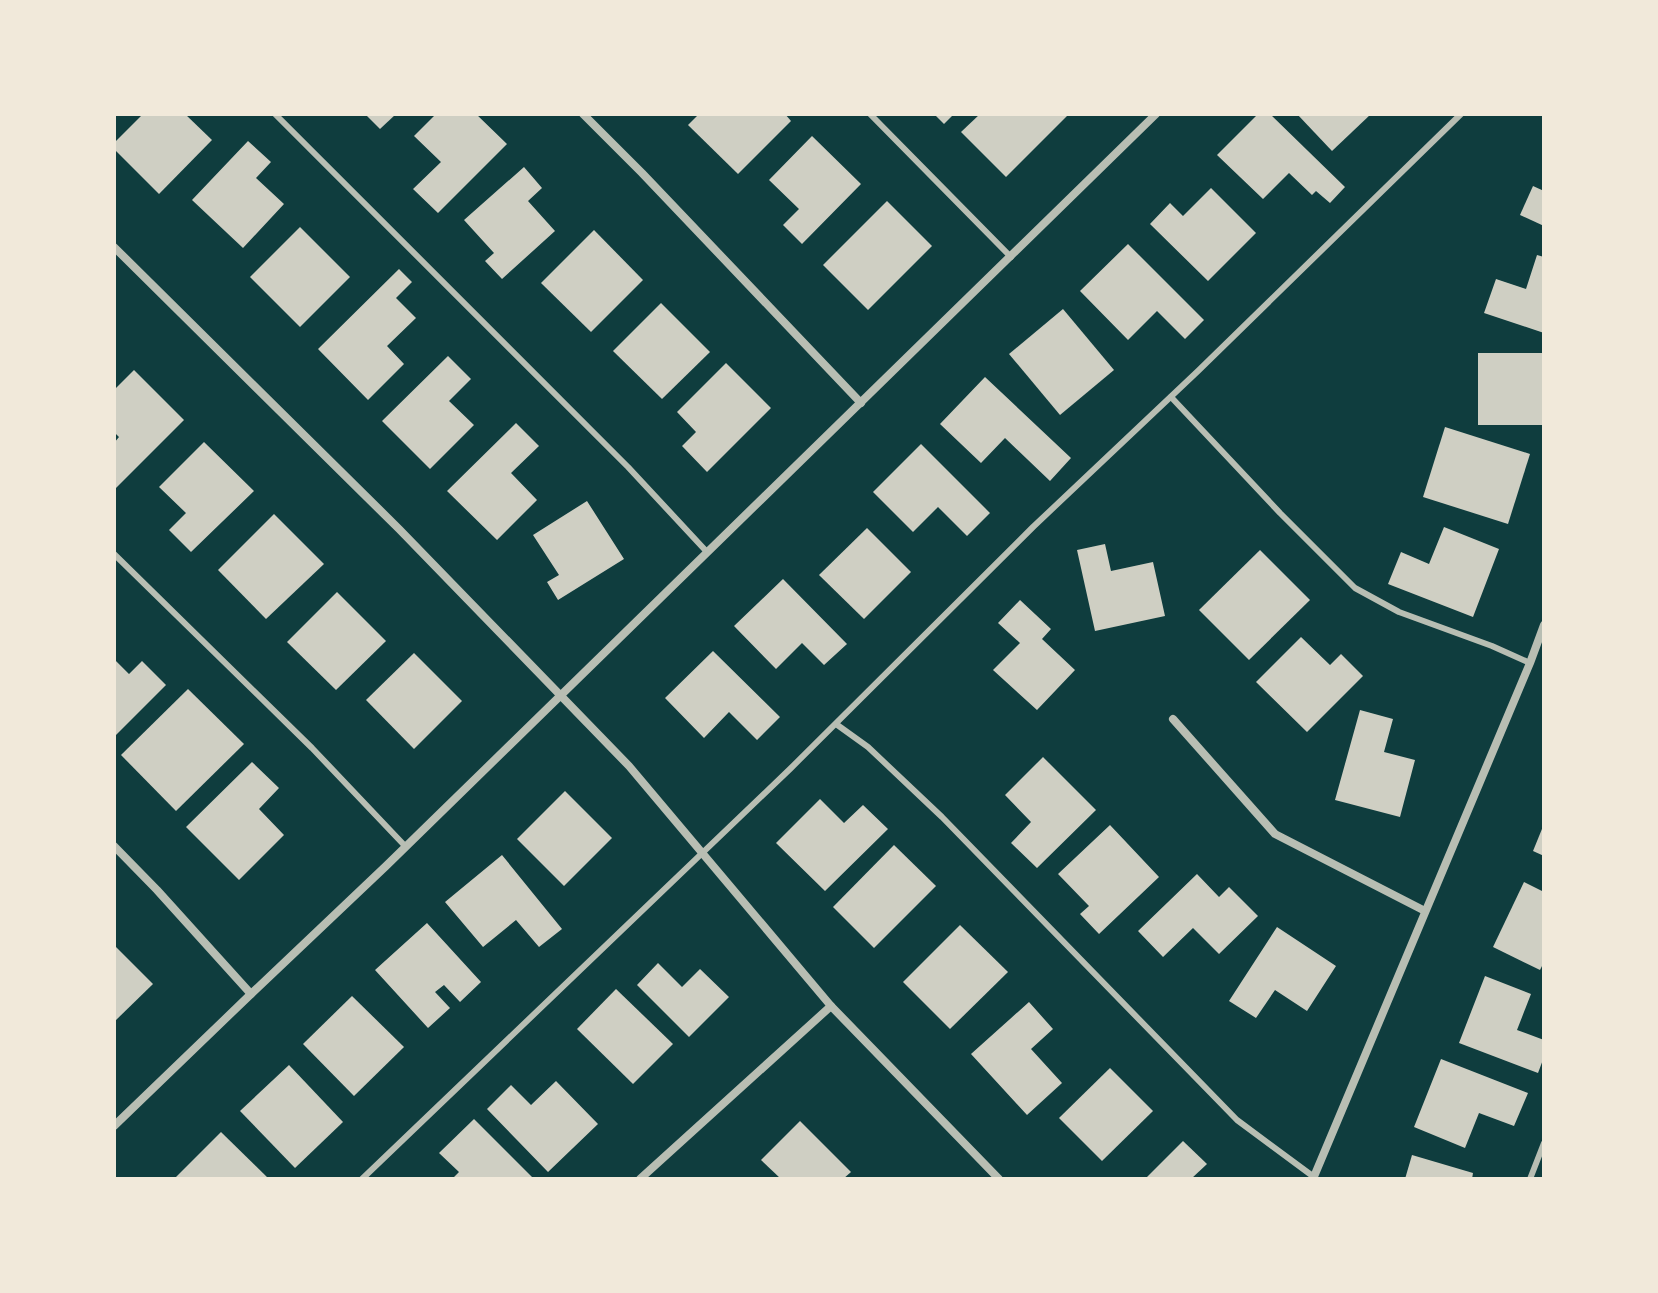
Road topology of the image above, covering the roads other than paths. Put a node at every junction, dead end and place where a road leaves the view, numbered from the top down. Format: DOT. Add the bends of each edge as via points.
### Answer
graph roads {
  1 [pos="275,114"];
  2 [pos="583,114"];
  3 [pos="870,114"];
  4 [pos="1156,114"];
  5 [pos="1461,114"];
  6 [pos="114,247"];
  7 [pos="1011,257"];
  8 [pos="1171,397"];
  9 [pos="861,403"];
  10 [pos="707,552"];
  11 [pos="114,554"];
  12 [pos="1544,625"];
  13 [pos="1530,663"];
  14 [pos="560,695"];
  15 [pos="1173,719"];
  16 [pos="836,724"];
  17 [pos="114,846"];
  18 [pos="406,847"];
  19 [pos="703,853"];
  20 [pos="1425,911"];
  21 [pos="251,994"];
  22 [pos="831,1006"];
  23 [pos="114,1126"];
  24 [pos="1544,1143"];
  25 [pos="1314,1178"];
  26 [pos="362,1179"];
  27 [pos="640,1179"];
  28 [pos="999,1179"];
  29 [pos="1530,1179"];
  1 -- 10 [label="lane"];
  2 -- 9 [label="street"];
  3 -- 7 [label="lane"];
  4 -- 7 [label="street"];
  5 -- 8 [label="lane"];
  6 -- 14 [label="street"];
  7 -- 9 [label="street"];
  8 -- 13 [label="lane" via="1355,588 1399,612"];
  8 -- 16 [label="lane"];
  9 -- 10 [label="street"];
  10 -- 14 [label="street"];
  11 -- 18 [label="lane"];
  12 -- 13 [label="street"];
  13 -- 20 [label="street"];
  14 -- 18 [label="street"];
  14 -- 19 [label="street"];
  15 -- 20 [label="street" via="1275,834"];
  16 -- 19 [label="lane"];
  16 -- 25 [label="lane" via="942,817 1237,1120"];
  17 -- 21 [label="street"];
  18 -- 21 [label="street"];
  19 -- 22 [label="street"];
  19 -- 26 [label="lane"];
  20 -- 25 [label="street"];
  21 -- 23 [label="street"];
  22 -- 27 [label="street"];
  22 -- 28 [label="street"];
  24 -- 29 [label="lane"];
}
